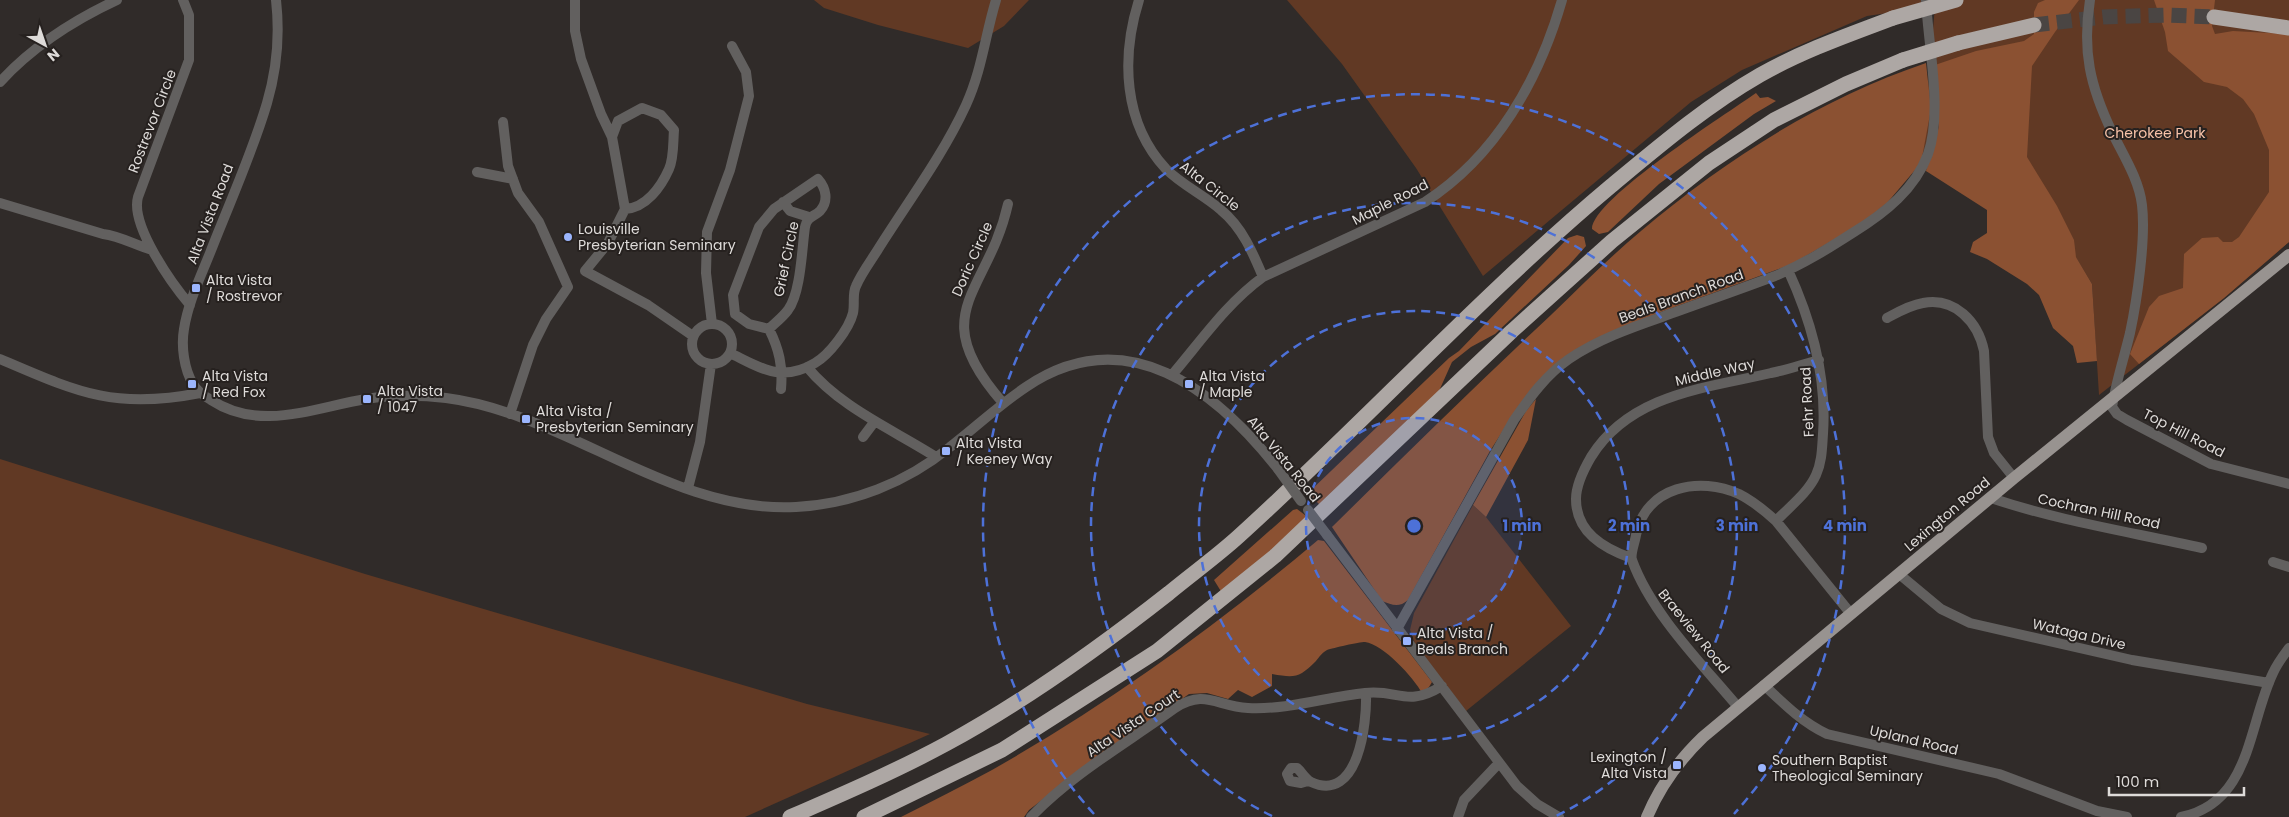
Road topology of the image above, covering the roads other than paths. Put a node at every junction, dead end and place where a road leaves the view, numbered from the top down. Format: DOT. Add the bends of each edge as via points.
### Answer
graph roads {
  1 [pos="117,0"];
  2 [pos="183,0"];
  3 [pos="276,0"];
  4 [pos="575,0"];
  5 [pos="996,0"];
  6 [pos="1139,0"];
  7 [pos="1562,0"];
  8 [pos="1926,0"];
  9 [pos="1956,0"];
  10 [pos="2090,0"];
  11 [pos="2214,17"];
  12 [pos="2034,25"];
  13 [pos="2289,28"];
  14 [pos="732,46"];
  15 [pos="0,82"];
  16 [pos="503,122"];
  17 [pos="612,137"];
  18 [pos="477,172"];
  19 [pos="513,179"];
  20 [pos="783,202"];
  21 [pos="0,203"];
  22 [pos="1008,204"];
  23 [pos="625,209"];
  24 [pos="809,217"];
  25 [pos="152,250"];
  26 [pos="2289,255"];
  27 [pos="1788,270"];
  28 [pos="1263,277"];
  29 [pos="190,305"];
  30 [pos="1887,318"];
  31 [pos="712,324"];
  32 [pos="769,329"];
  33 [pos="693,336"];
  34 [pos="730,352"];
  35 [pos="0,359"];
  36 [pos="1819,360"];
  37 [pos="712,364"];
  38 [pos="807,367"];
  39 [pos="782,372"];
  40 [pos="1172,375"];
  41 [pos="781,389"];
  42 [pos="200,393"];
  43 [pos="2116,395"];
  44 [pos="1003,404"];
  45 [pos="510,414"];
  46 [pos="875,421"];
  47 [pos="863,437"];
  48 [pos="936,457"];
  49 [pos="2014,478"];
  50 [pos="2289,484"];
  51 [pos="688,488"];
  52 [pos="1991,498"];
  53 [pos="1776,521"];
  54 [pos="2202,548"];
  55 [pos="1631,558"];
  56 [pos="2273,562"];
  57 [pos="2289,568"];
  58 [pos="1899,574"];
  59 [pos="1851,614"];
  60 [pos="1397,629"];
  61 [pos="2289,648"];
  62 [pos="2269,683"];
  63 [pos="1764,685"];
  64 [pos="1442,686"];
  65 [pos="1366,693"];
  66 [pos="1738,707"];
  67 [pos="1499,764"];
  68 [pos="1308,781"];
  69 [pos="790,817"];
  70 [pos="864,817"];
  71 [pos="1031,817"];
  72 [pos="1458,817"];
  73 [pos="1558,817"];
  74 [pos="1647,817"];
  75 [pos="2127,817"];
  76 [pos="2181,817"];
  1 -- 15 [label="street" via="69,24"];
  2 -- 25 [label="street, Rostrevor Circle" via="189,15 189,60 136,203"];
  3 -- 29 [label="street, Alta Vista Road" via="277,54 266,104"];
  4 -- 17 [label="street" via="575,31 581,59"];
  5 -- 38 [label="street" via="980,71 965,106 933,164 854,288 853,312 842,336 817,362"];
  6 -- 28 [label="street, Alta Circle" via="1131,30 1128,75 1130,97 1141,130 1167,170 1233,221 1248,243"];
  7 -- 28 [label="street, Maple Road" via="1548,44 1517,106 1461,176 1425,202"];
  8 -- 27 [label="street, Beals Branch Road" via="1934,118 1930,147 1921,169 1903,194 1871,222"];
  9 -- 69 [label="highway, bridge" via="1893,18 1828,42 1710,106 1585,208 1485,298 1235,540 1122,630 1046,683 947,743"];
  10 -- 43 [label="street" via="2089,71 2142,204 2137,289"];
  11 -- 13 [label="highway"];
  12 -- 70 [label="highway, bridge" via="1903,60 1846,84 1774,120 1709,163 1612,241 1512,331 1275,556 1157,652 1002,750"];
  14 -- 31 [label="street" via="746,72 749,96 730,170 707,232 706,269"];
  16 -- 19 [label="street" via="508,166"];
  17 -- 23 [label="street"];
  17 -- 23 [label="street" via="618,121 642,108 661,115 674,130 669,168 653,194 636,208"];
  18 -- 19 [label="street"];
  19 -- 45 [label="street" via="518,193 538,222 568,287 546,319 534,345"];
  20 -- 24 [label="street, Grief Circle" via="790,211"];
  20 -- 24 [label="street, Grief Circle" via="818,179 826,191 825,202 820,211"];
  20 -- 32 [label="street, Grief Circle" via="759,227 732,295 735,314 749,324"];
  21 -- 25 [label="street" via="117,236"];
  22 -- 44 [label="street, Doric Circle" via="1001,229 969,296 964,323 974,365"];
  23 -- 33 [label="street" via="608,243 585,271"];
  24 -- 32 [label="street, Grief Circle" via="790,308"];
  25 -- 29 [label="street, Rostrevor Circle"];
  26 -- 43 [label="main road, Lexington Road"];
  27 -- 36 [label="street, Fehr Road" via="1811,326"];
  27 -- 60 [label="street, Beals Branch Road" via="1606,339 1568,359 1552,372 1514,420"];
  28 -- 40 [label="street, Maple Road" via="1228,308"];
  29 -- 42 [label="street, Alta Vista Road" via="184,328 184,358 192,384"];
  30 -- 49 [label="street" via="1911,306 1937,302 1957,310 1974,324 1982,338 1984,351 1988,437 1994,453"];
  31 -- 33 [label="street" via="701,327"];
  31 -- 34 [label="street" via="727,331 732,341"];
  32 -- 39 [label="street" via="778,349"];
  33 -- 37 [label="street" via="691,347 696,358"];
  34 -- 37 [label="street" via="722,361"];
  34 -- 39 [label="street" via="774,373"];
  35 -- 42 [label="street" via="60,385 96,396 139,401"];
  36 -- 53 [label="street, Fehr Road" via="1824,427 1818,469 1811,484"];
  36 -- 55 [label="street, Middle Way" via="1683,392 1636,413 1609,433 1586,466 1578,485 1576,505 1580,521 1592,538"];
  37 -- 51 [label="street" via="700,442"];
  38 -- 39 [label="street"];
  38 -- 46 [label="street" via="850,406"];
  39 -- 41 [label="street"];
  40 -- 44 [label="street, Alta Vista Road" via="1158,368 1129,362 1068,366 1046,375"];
  40 -- 60 [label="street, Alta Vista Road, bridge" via="1226,412 1258,444"];
  42 -- 45 [label="street, Alta Vista Road" via="226,410 251,416 278,416 367,399 413,395 471,402"];
  43 -- 49 [label="main road, Lexington Road"];
  43 -- 50 [label="street, Top Hill Road" via="2112,407 2117,414 2188,453 2228,470"];
  44 -- 48 [label="street, Alta Vista Road"];
  45 -- 51 [label="street, Alta Vista Road"];
  46 -- 47 [label="street"];
  46 -- 48 [label="street"];
  48 -- 51 [label="street, Alta Vista Road" via="910,475 864,495 812,506 762,506"];
  49 -- 52 [label="main road, Lexington Road"];
  52 -- 54 [label="street, Cochran Hill Road" via="2101,527"];
  52 -- 58 [label="main road, Lexington Road"];
  53 -- 55 [label="street" via="1746,498 1723,488 1701,485 1675,490 1658,498 1646,510 1637,530"];
  53 -- 59 [label="street"];
  55 -- 66 [label="street, Braeview Road" via="1648,595"];
  56 -- 57 [label="street"];
  58 -- 59 [label="main road, Lexington Road"];
  58 -- 62 [label="street, Wataga Drive" via="1941,609 1970,623 2132,660"];
  59 -- 63 [label="main road, Lexington Road"];
  60 -- 64 [label="street, Alta Vista Road"];
  61 -- 62 [label="street"];
  62 -- 76 [label="street" via="2246,756 2235,779 2211,805"];
  63 -- 66 [label="main road, Lexington Road"];
  63 -- 75 [label="street, Upland Road" via="1794,714 1827,734 1999,774 2097,811"];
  64 -- 65 [label="street, Alta Vista Court" via="1416,698"];
  64 -- 67 [label="street, Alta Vista Road"];
  65 -- 68 [label="street" via="1365,720 1352,769 1334,784"];
  65 -- 71 [label="street, Alta Vista Court" via="1278,707 1248,708 1194,698 1175,708 1065,787"];
  66 -- 74 [label="main road, Lexington Road" via="1683,756 1664,783"];
  67 -- 72 [label="street" via="1464,800"];
  67 -- 73 [label="street, Alta Vista Road" via="1527,796"];
}
